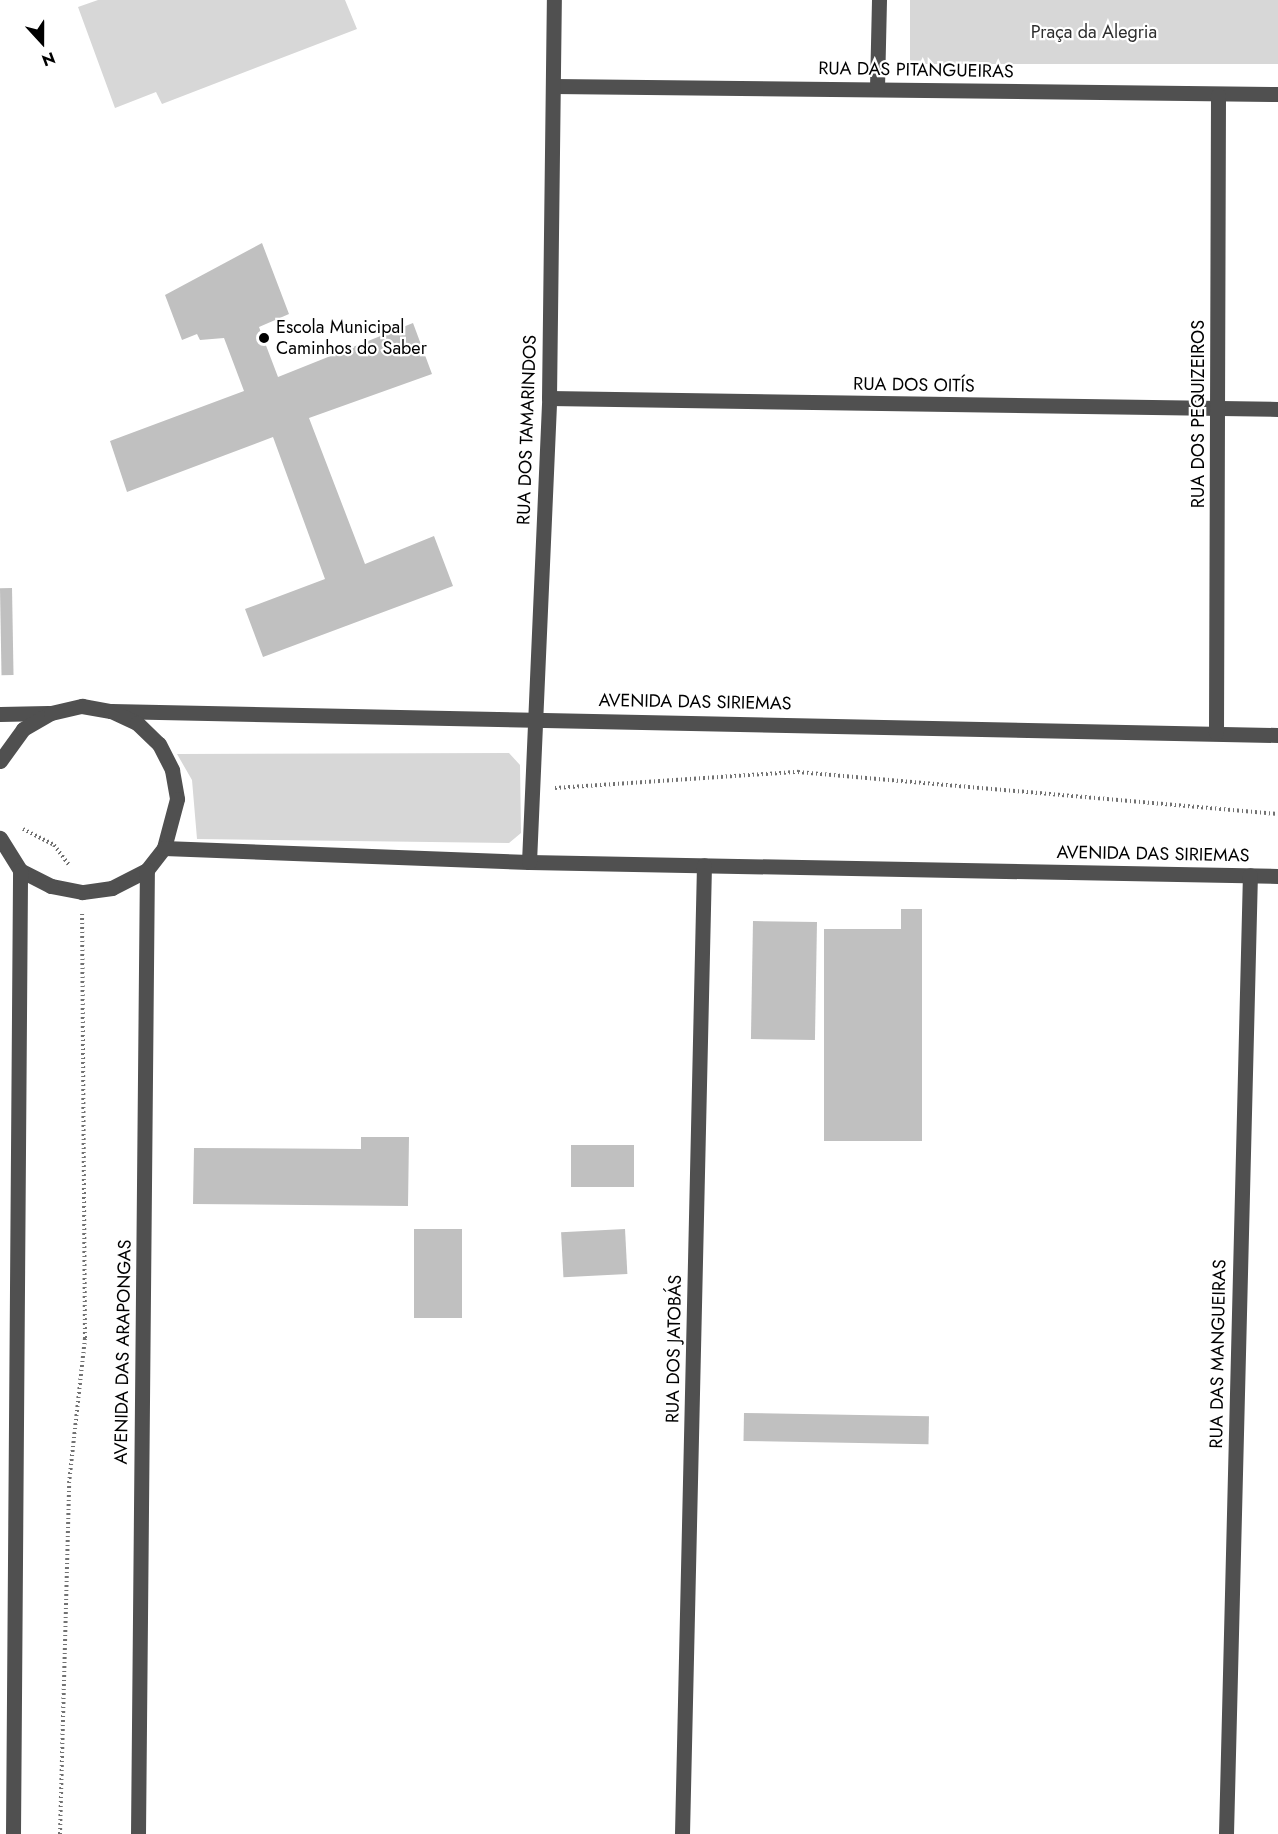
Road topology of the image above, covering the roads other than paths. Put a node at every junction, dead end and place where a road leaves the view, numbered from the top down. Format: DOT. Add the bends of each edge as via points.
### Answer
graph roads {
  1 [pos="554,0"];
  2 [pos="879,0"];
  3 [pos="553,86"];
  4 [pos="877,88"];
  5 [pos="1218,94"];
  6 [pos="1278,94"];
  7 [pos="549,398"];
  8 [pos="1217,409"];
  9 [pos="1278,410"];
  10 [pos="111,711"];
  11 [pos="51,713"];
  12 [pos="0,714"];
  13 [pos="532,718"];
  14 [pos="1216,733"];
  15 [pos="1278,735"];
  16 [pos="0,761"];
  17 [pos="1,843"];
  18 [pos="164,848"];
  19 [pos="529,862"];
  20 [pos="704,865"];
  21 [pos="20,870"];
  22 [pos="147,870"];
  23 [pos="1250,875"];
  24 [pos="1278,876"];
  25 [pos="13,1834"];
  26 [pos="138,1834"];
  27 [pos="682,1834"];
  28 [pos="1226,1834"];
  1 -- 3 [label="street, RUA DOS TAMARINDOS"];
  2 -- 4 [label="street"];
  3 -- 4 [label="street, RUA DAS PITANGUEIRAS"];
  3 -- 7 [label="street, RUA DOS TAMARINDOS"];
  4 -- 5 [label="street, RUA DAS PITANGUEIRAS"];
  5 -- 6 [label="street, RUA DAS PITANGUEIRAS"];
  5 -- 8 [label="street, RUA DOS PEQUIZEIROS"];
  7 -- 8 [label="street, RUA DOS OITÍS"];
  7 -- 13 [label="street, RUA DOS TAMARINDOS"];
  8 -- 9 [label="street, RUA DOS OITÍS"];
  8 -- 14 [label="street, RUA DOS PEQUIZEIROS"];
  10 -- 11 [label="street" via="82,706"];
  10 -- 13 [label="street, AVENIDA DAS SIRIEMAS"];
  10 -- 18 [label="street" via="138,723 159,744 172,770 177,799"];
  11 -- 12 [label="street"];
  11 -- 16 [label="street" via="23,729"];
  13 -- 14 [label="street, AVENIDA DAS SIRIEMAS"];
  13 -- 19 [label="street, RUA DOS TAMARINDOS"];
  14 -- 15 [label="street, AVENIDA DAS SIRIEMAS"];
  17 -- 21 [label="street"];
  18 -- 19 [label="street, AVENIDA DAS SIRIEMAS"];
  18 -- 22 [label="street"];
  19 -- 20 [label="street, AVENIDA DAS SIRIEMAS"];
  20 -- 23 [label="street, AVENIDA DAS SIRIEMAS"];
  20 -- 27 [label="street, RUA DOS JATOBÁS"];
  21 -- 22 [label="street" via="51,886 82,892 112,888"];
  21 -- 25 [label="street"];
  22 -- 26 [label="street, AVENIDA DAS ARAPONGAS"];
  23 -- 24 [label="street, AVENIDA DAS SIRIEMAS"];
  23 -- 28 [label="street, RUA DAS MANGUEIRAS"];
}
